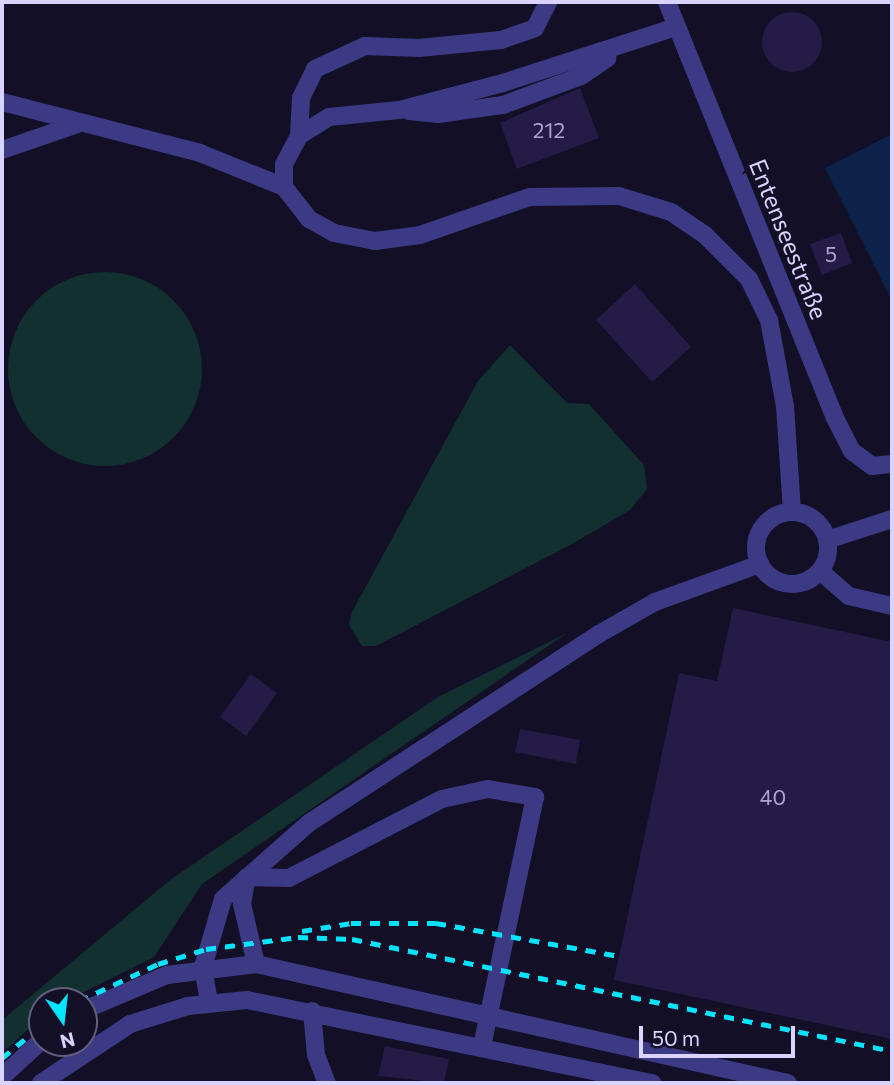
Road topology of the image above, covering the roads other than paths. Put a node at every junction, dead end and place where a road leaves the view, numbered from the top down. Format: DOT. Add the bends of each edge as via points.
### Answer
graph roads {
  1 [pos="548,2"];
  2 [pos="667,2"];
  3 [pos="669,29"];
  4 [pos="2,102"];
  5 [pos="80,124"];
  6 [pos="299,136"];
  7 [pos="2,150"];
  8 [pos="284,187"];
  9 [pos="892,464"];
  10 [pos="792,512"];
  11 [pos="892,519"];
  12 [pos="827,540"];
  13 [pos="760,564"];
  14 [pos="820,571"];
  15 [pos="892,606"];
  16 [pos="247,877"];
  17 [pos="256,964"];
  18 [pos="203,967"];
  19 [pos="209,1002"];
  20 [pos="98,1004"];
  21 [pos="312,1011"];
  22 [pos="490,1017"];
  23 [pos="482,1047"];
  24 [pos="28,1053"];
  25 [pos="2,1077"];
  26 [pos="41,1083"];
  27 [pos="327,1083"];
  28 [pos="653,1083"];
  29 [pos="788,1083"];
  1 -- 6 [label="street" via="535,28 502,40 419,48 365,46 315,69 302,98"];
  2 -- 3 [label="street, Entenseestraße"];
  3 -- 6 [label="street" via="626,46 581,76 503,105 438,114 399,110 329,117"];
  3 -- 9 [label="street, Entenseestraße" via="834,416 852,451 872,466"];
  4 -- 5 [label="street"];
  5 -- 7 [label="street"];
  5 -- 8 [label="street" via="200,153"];
  6 -- 8 [label="street" via="284,164"];
  8 -- 10 [label="street" via="309,219 334,233 375,240 420,235 530,197 619,196 671,212 705,235 749,279 769,320 785,406"];
  10 -- 12 [label="street" via="815,520"];
  10 -- 13 [label="street" via="761,529"];
  11 -- 12 [label="street"];
  12 -- 14 [label="street"];
  13 -- 14 [label="street" via="788,584"];
  13 -- 16 [label="street" via="655,602 599,634 309,823"];
  14 -- 15 [label="street" via="849,596"];
  16 -- 17 [label="street" via="242,904"];
  16 -- 18 [label="street" via="223,899"];
  16 -- 22 [label="street" via="289,878 442,799 488,789 534,797"];
  17 -- 18 [label="street"];
  17 -- 22 [label="street"];
  18 -- 19 [label="street"];
  18 -- 20 [label="street" via="167,975"];
  19 -- 21 [label="street" via="247,1000"];
  19 -- 26 [label="street" via="130,1024"];
  21 -- 23 [label="street"];
  21 -- 27 [label="street" via="316,1055"];
  22 -- 23 [label="street"];
  22 -- 29 [label="street"];
  23 -- 28 [label="street"];
  24 -- 25 [label="street"];
}
